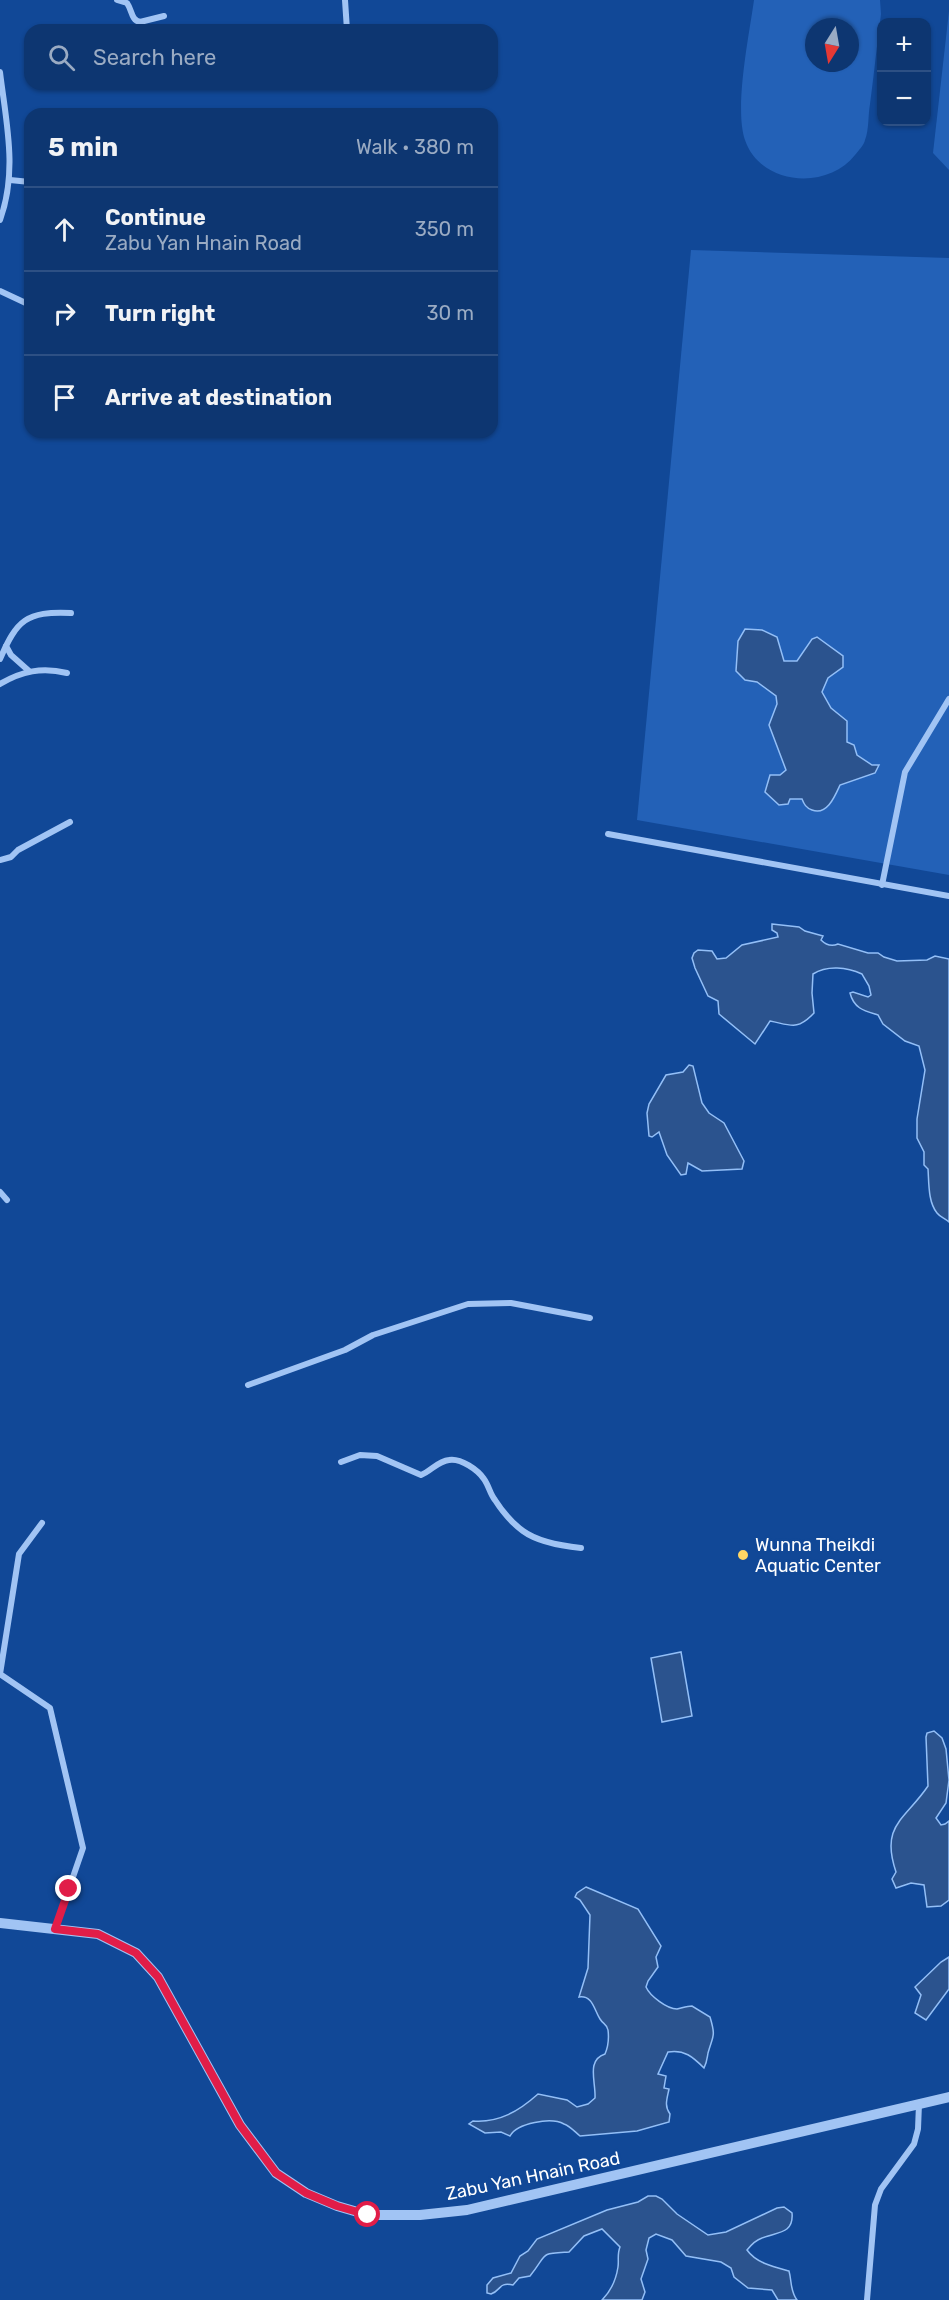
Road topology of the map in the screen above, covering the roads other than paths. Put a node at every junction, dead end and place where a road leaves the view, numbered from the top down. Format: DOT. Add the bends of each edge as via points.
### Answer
graph roads {
  1 [pos="117,0"];
  2 [pos="345,0"];
  3 [pos="164,16"];
  4 [pos="347,24"];
  5 [pos="0,72"];
  6 [pos="10,180"];
  7 [pos="24,181"];
  8 [pos="0,220"];
  9 [pos="0,291"];
  10 [pos="24,302"];
  11 [pos="71,613"];
  12 [pos="6,646"];
  13 [pos="0,659"];
  14 [pos="29,671"];
  15 [pos="67,673"];
  16 [pos="0,684"];
  17 [pos="949,699"];
  18 [pos="70,822"];
  19 [pos="608,834"];
  20 [pos="0,860"];
  21 [pos="882,885"];
  22 [pos="949,896"];
  23 [pos="0,1192"];
  24 [pos="7,1200"];
  25 [pos="590,1318"];
  26 [pos="248,1385"];
  27 [pos="341,1462"];
  28 [pos="42,1523"];
  29 [pos="581,1548"];
  30 [pos="0,1923"];
  31 [pos="55,1929"];
  32 [pos="949,2097"];
  33 [pos="919,2103"];
  34 [pos="867,2300"];
  1 -- 3 [label="street" via="127,3 136,21"];
  2 -- 4 [label="street"];
  5 -- 6 [label="street"];
  6 -- 7 [label="street"];
  6 -- 8 [label="street"];
  9 -- 10 [label="street"];
  11 -- 12 [label="street" via="39,615 24,621 16,626"];
  12 -- 13 [label="street"];
  12 -- 14 [label="street"];
  14 -- 15 [label="street"];
  14 -- 16 [label="street"];
  17 -- 21 [label="street" via="905,772"];
  18 -- 20 [label="street"];
  19 -- 21 [label="street"];
  21 -- 22 [label="street"];
  23 -- 24 [label="street"];
  25 -- 26 [label="street" via="511,1303 468,1304 373,1335 345,1350"];
  27 -- 29 [label="street" via="360,1455 377,1456 421,1475 450,1459 462,1463 474,1468 484,1479 493,1498 524,1532 562,1546"];
  28 -- 31 [label="street" via="19,1554 0,1674 50,1708 83,1848"];
  30 -- 31 [label="street, Zabu Yan Hnain Road"];
  31 -- 33 [label="street, Zabu Yan Hnain Road" via="98,1934 136,1953 158,1977 240,2125 276,2173 306,2193 368,2215 467,2210"];
  32 -- 33 [label="street, Zabu Yan Hnain Road"];
  33 -- 34 [label="street" via="914,2144 881,2189 875,2205"];
}
